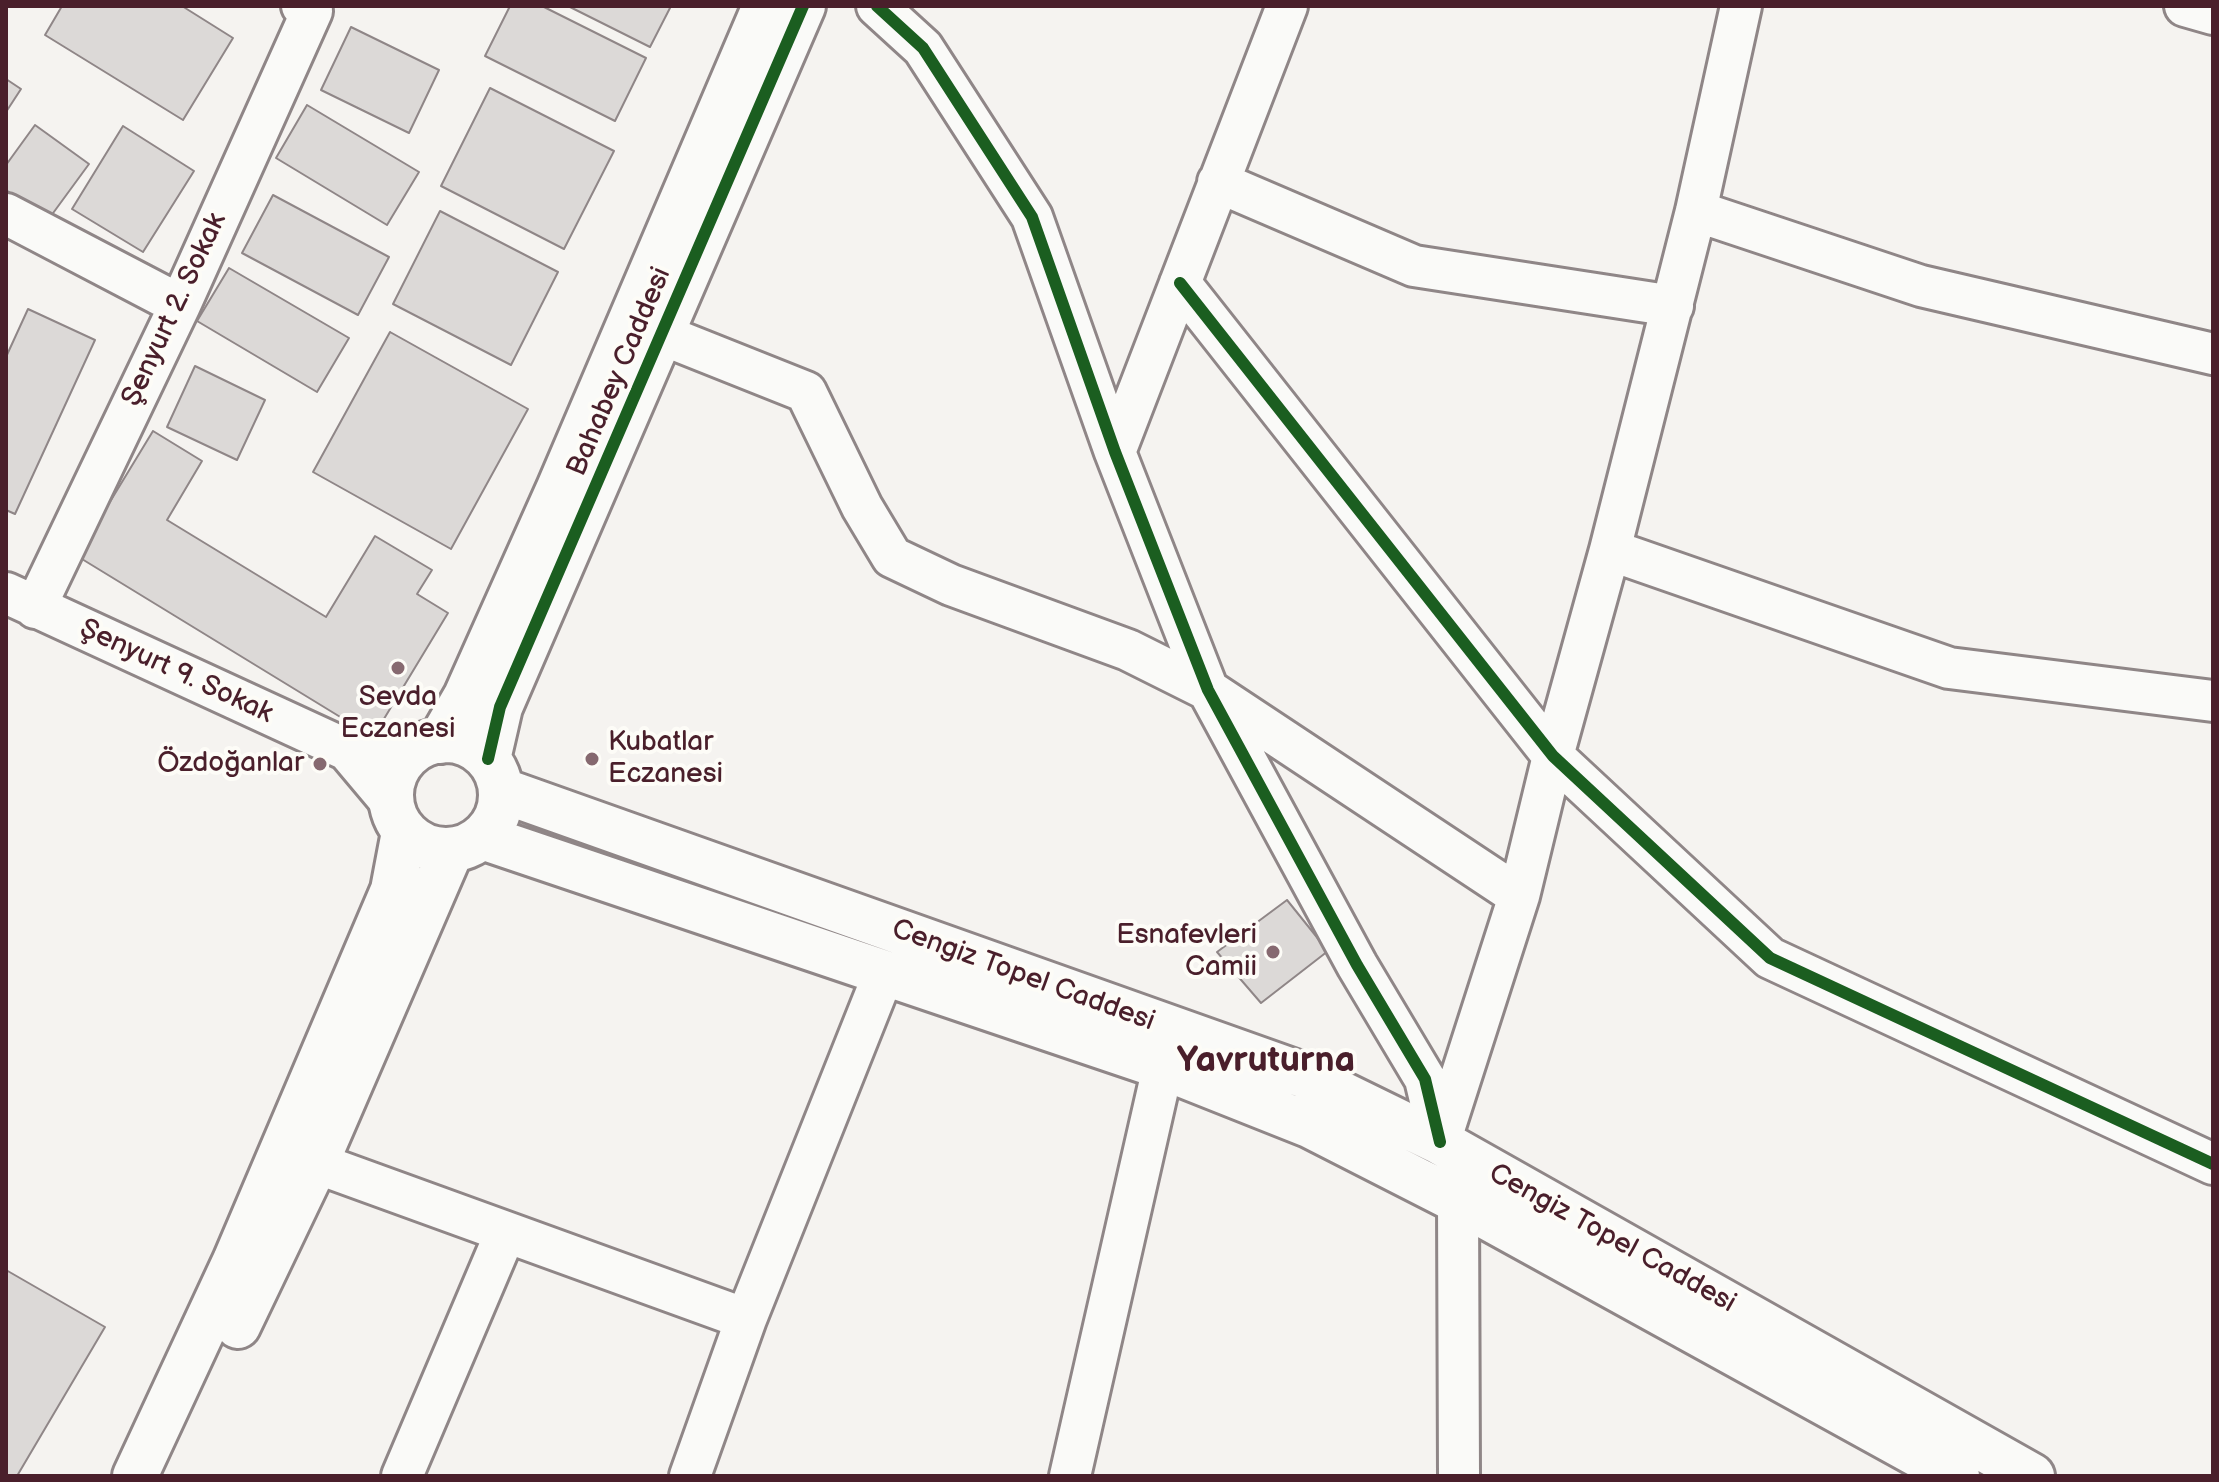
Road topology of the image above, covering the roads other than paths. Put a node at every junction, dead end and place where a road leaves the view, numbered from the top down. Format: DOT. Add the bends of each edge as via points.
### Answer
graph roads {
  1 [pos="765,6"];
  2 [pos="803,6"];
  3 [pos="877,6"];
  4 [pos="1287,6"];
  5 [pos="1741,6"];
  6 [pos="2185,6"];
  7 [pos="307,8"];
  8 [pos="2213,14"];
  9 [pos="1218,182"];
  10 [pos="1696,211"];
  11 [pos="6,214"];
  12 [pos="1180,283"];
  13 [pos="180,305"];
  14 [pos="1673,306"];
  15 [pos="663,335"];
  16 [pos="2213,354"];
  17 [pos="1115,452"];
  18 [pos="1610,550"];
  19 [pos="17,609"];
  20 [pos="1208,690"];
  21 [pos="2213,701"];
  22 [pos="432,742"];
  23 [pos="347,750"];
  24 [pos="1553,756"];
  25 [pos="495,774"];
  26 [pos="397,816"];
  27 [pos="467,844"];
  28 [pos="1519,896"];
  29 [pos="884,973"];
  30 [pos="1163,1067"];
  31 [pos="1440,1142"];
  32 [pos="316,1163"];
  33 [pos="2213,1164"];
  34 [pos="1458,1201"];
  35 [pos="505,1234"];
  36 [pos="746,1319"];
  37 [pos="135,1476"];
  38 [pos="167,1476"];
  39 [pos="402,1476"];
  40 [pos="690,1476"];
  41 [pos="1070,1476"];
  42 [pos="1459,1476"];
  43 [pos="1957,1476"];
  44 [pos="2032,1476"];
  1 -- 22 [label="main road, Bahabey Caddesi" via="466,696"];
  2 -- 15 [label="main road, Bahabey Caddesi"];
  3 -- 17 [label="street" via="923,48 1032,217"];
  4 -- 9 [label="street"];
  5 -- 10 [label="street"];
  6 -- 8 [label="street"];
  7 -- 13 [label="street, Şenyurt 2. Sokak"];
  9 -- 12 [label="street"];
  9 -- 14 [label="street" via="1414,266"];
  10 -- 14 [label="street"];
  10 -- 16 [label="street" via="1921,286"];
  11 -- 13 [label="street"];
  12 -- 17 [label="street"];
  12 -- 24 [label="street"];
  13 -- 19 [label="street, Şenyurt 2. Sokak"];
  14 -- 18 [label="street"];
  15 -- 20 [label="street" via="806,392 892,557 951,585 1128,650"];
  15 -- 25 [label="main road, Bahabey Caddesi" via="500,707"];
  17 -- 20 [label="street"];
  18 -- 21 [label="street" via="1949,668"];
  18 -- 24 [label="street"];
  19 -- 23 [label="street, Şenyurt 9. Sokak"];
  20 -- 28 [label="street"];
  20 -- 31 [label="street" via="1425,1079"];
  22 -- 23 [label="street" via="391,750"];
  22 -- 25 [label="main road, Cengiz Topel Caddesi" via="458,741"];
  22 -- 26 [label="main road" via="398,766"];
  23 -- 26 [label="street"];
  24 -- 28 [label="street"];
  24 -- 33 [label="street" via="1770,958"];
  25 -- 27 [label="main road" via="500,808"];
  25 -- 31 [label="main road, Cengiz Topel Caddesi" via="1303,1075"];
  26 -- 27 [label="main road, Cengiz Topel Caddesi" via="417,843"];
  26 -- 37 [label="main road" via="393,890 235,1261"];
  27 -- 29 [label="main road, Cengiz Topel Caddesi"];
  27 -- 32 [label="main road"];
  28 -- 31 [label="street"];
  29 -- 30 [label="main road, Cengiz Topel Caddesi"];
  29 -- 36 [label="street"];
  30 -- 34 [label="main road, Cengiz Topel Caddesi" via="1309,1125"];
  30 -- 41 [label="street"];
  31 -- 44 [label="main road, Cengiz Topel Caddesi"];
  32 -- 35 [label="street"];
  32 -- 38 [label="main road"];
  34 -- 42 [label="street"];
  34 -- 43 [label="main road, Cengiz Topel Caddesi"];
  35 -- 36 [label="street"];
  35 -- 39 [label="street"];
  36 -- 40 [label="street"];
}
